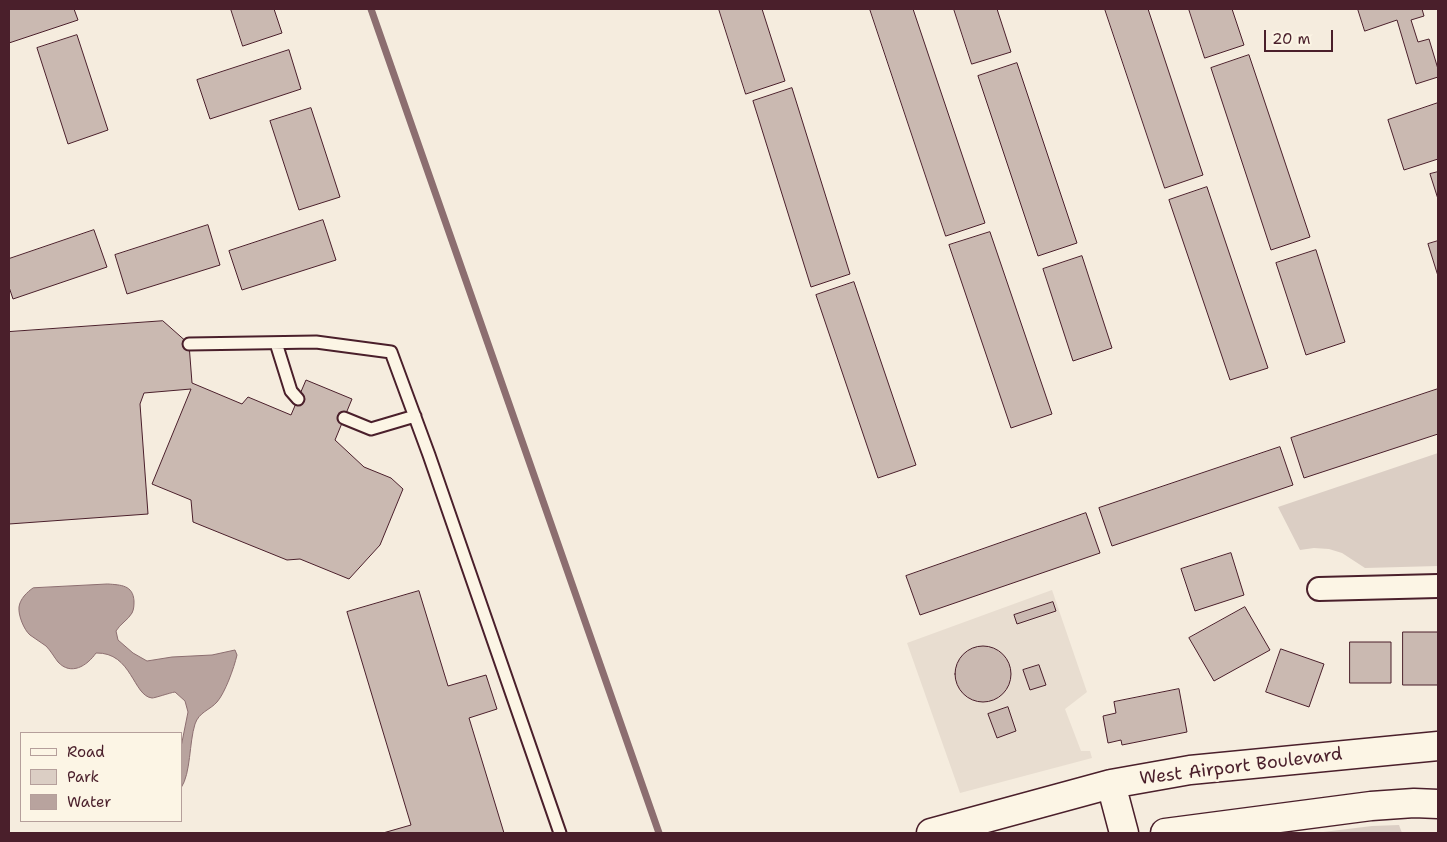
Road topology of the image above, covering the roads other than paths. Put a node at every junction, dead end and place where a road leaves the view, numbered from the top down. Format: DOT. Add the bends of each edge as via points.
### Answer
graph roads {
  1 [pos="276,343"];
  2 [pos="189,344"];
  3 [pos="298,399"];
  4 [pos="415,416"];
  5 [pos="344,418"];
  6 [pos="1438,586"];
  7 [pos="1319,589"];
  8 [pos="1438,746"];
  9 [pos="1111,784"];
  10 [pos="1438,804"];
  11 [pos="560,833"];
  12 [pos="931,833"];
  13 [pos="1124,833"];
  14 [pos="1165,833"];
  1 -- 2 [label="lane"];
  1 -- 3 [label="lane" via="291,391"];
  1 -- 4 [label="lane" via="316,342 391,352"];
  4 -- 5 [label="lane" via="370,429"];
  4 -- 11 [label="lane"];
  6 -- 7 [label="street"];
  8 -- 9 [label="main road, West Airport Boulevard" via="1190,770"];
  9 -- 12 [label="main road, West Airport Boulevard"];
  9 -- 13 [label="main road"];
  10 -- 14 [label="main road" via="1371,806"];
}
